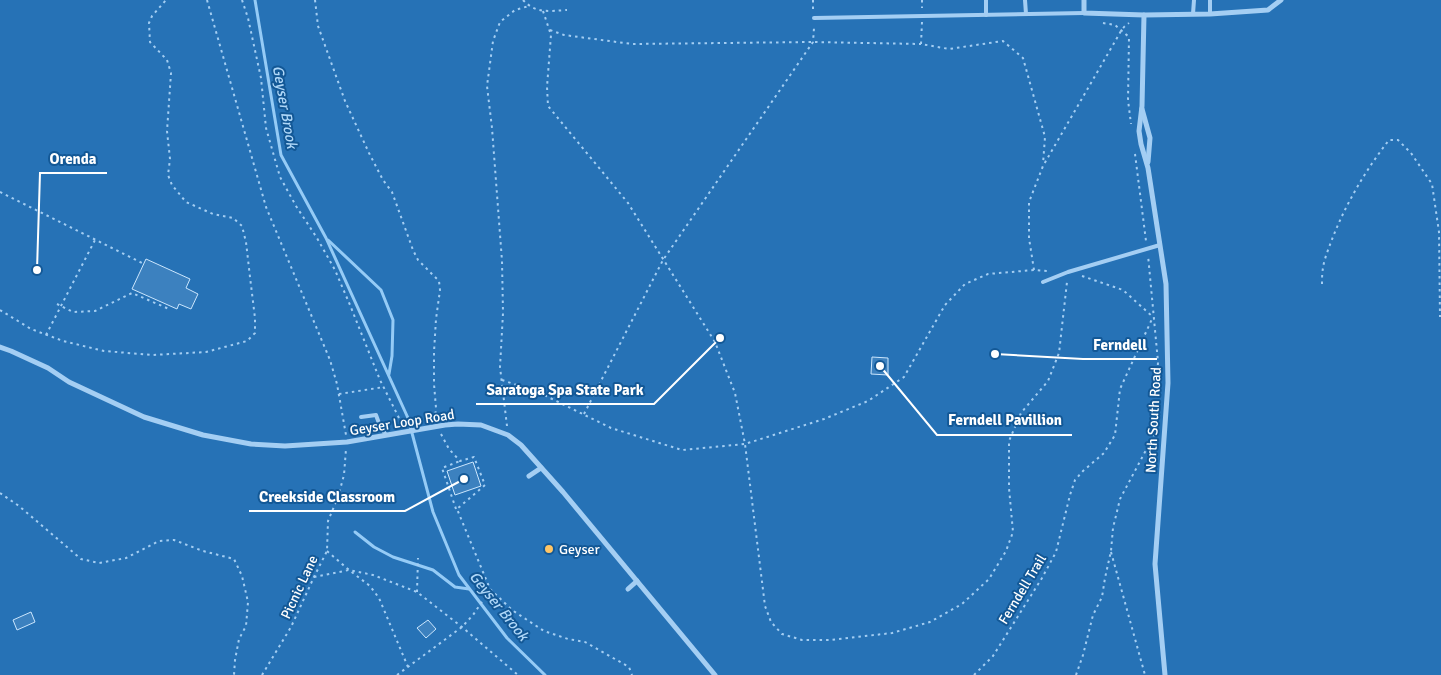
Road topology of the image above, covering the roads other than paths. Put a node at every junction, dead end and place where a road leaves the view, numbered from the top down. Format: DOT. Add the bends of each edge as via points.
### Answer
graph roads {
  1 [pos="986,0"];
  2 [pos="1025,0"];
  3 [pos="1084,0"];
  4 [pos="1194,0"];
  5 [pos="1210,0"];
  6 [pos="1281,0"];
  7 [pos="1084,13"];
  8 [pos="1026,14"];
  9 [pos="1193,14"];
  10 [pos="1210,14"];
  11 [pos="986,15"];
  12 [pos="1144,15"];
  13 [pos="814,18"];
  14 [pos="1142,106"];
  15 [pos="1148,168"];
  16 [pos="1160,245"];
  17 [pos="1043,282"];
  18 [pos="0,347"];
  19 [pos="361,417"];
  20 [pos="386,435"];
  21 [pos="541,468"];
  22 [pos="529,476"];
  23 [pos="636,580"];
  24 [pos="628,589"];
  25 [pos="715,675"];
  26 [pos="1165,675"];
  1 -- 11 [label="lane"];
  2 -- 8 [label="lane"];
  3 -- 7 [label="street"];
  4 -- 9 [label="lane"];
  5 -- 10 [label="lane"];
  6 -- 10 [label="street" via="1268,10"];
  7 -- 8 [label="lane"];
  7 -- 12 [label="street"];
  8 -- 11 [label="lane"];
  9 -- 10 [label="street"];
  9 -- 12 [label="street"];
  11 -- 13 [label="lane"];
  12 -- 14 [label="street, North South Road"];
  14 -- 15 [label="street, North South Road" via="1150,138"];
  14 -- 15 [label="street, North South Road" via="1139,131"];
  15 -- 16 [label="street, North South Road"];
  16 -- 17 [label="lane"];
  16 -- 26 [label="street, North South Road" via="1166,284 1168,382 1156,564"];
  18 -- 20 [label="street, Geyser Loop Road" via="144,417 203,435 251,444 285,446 347,442"];
  19 -- 20 [label="lane" via="376,415"];
  20 -- 21 [label="street, Geyser Loop Road" via="458,424 481,425 508,435"];
  21 -- 22 [label="street"];
  21 -- 23 [label="street, Geyser Loop Road"];
  23 -- 24 [label="street"];
  23 -- 25 [label="street, Geyser Loop Road"];
}
